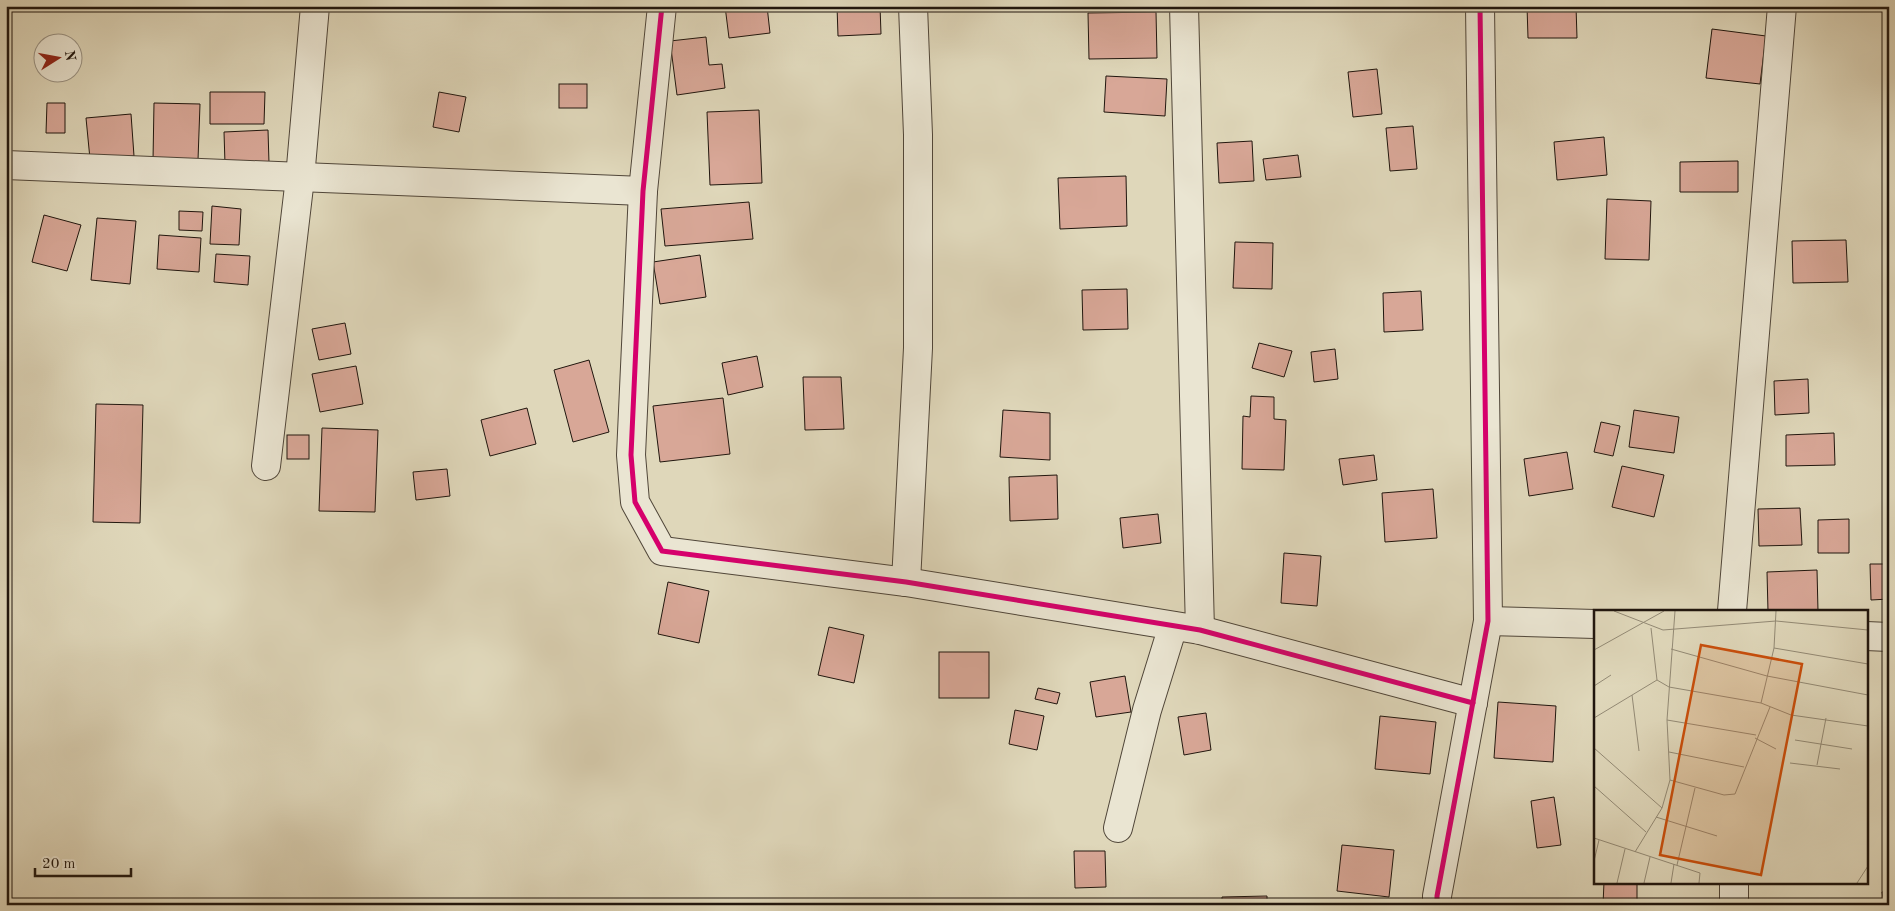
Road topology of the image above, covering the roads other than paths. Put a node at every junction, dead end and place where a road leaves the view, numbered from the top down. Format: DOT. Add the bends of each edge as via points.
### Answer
graph roads {
  1 [pos="315,6"];
  2 [pos="662,6"];
  3 [pos="913,6"];
  4 [pos="1184,6"];
  5 [pos="1480,6"];
  6 [pos="1782,6"];
  7 [pos="6,165"];
  8 [pos="300,178"];
  9 [pos="642,192"];
  10 [pos="266,466"];
  11 [pos="906,582"];
  12 [pos="1732,610"];
  13 [pos="1488,621"];
  14 [pos="1594,624"];
  15 [pos="1173,626"];
  16 [pos="1200,630"];
  17 [pos="1868,636"];
  18 [pos="1889,638"];
  19 [pos="1473,702"];
  20 [pos="1118,828"];
  21 [pos="1734,884"];
  22 [pos="1437,905"];
  23 [pos="1734,905"];
  1 -- 8 [label="street"];
  2 -- 9 [label="street"];
  3 -- 11 [label="street" via="918,135 918,348"];
  4 -- 16 [label="street"];
  5 -- 13 [label="street"];
  6 -- 12 [label="street"];
  7 -- 8 [label="street"];
  8 -- 9 [label="street"];
  8 -- 10 [label="street"];
  9 -- 11 [label="street" via="631,455 635,502 662,550"];
  11 -- 15 [label="street"];
  13 -- 14 [label="street"];
  13 -- 19 [label="street"];
  15 -- 16 [label="street"];
  15 -- 20 [label="street" via="1147,710"];
  16 -- 19 [label="street"];
  17 -- 18 [label="street"];
  19 -- 22 [label="street"];
  21 -- 23 [label="street"];
}
